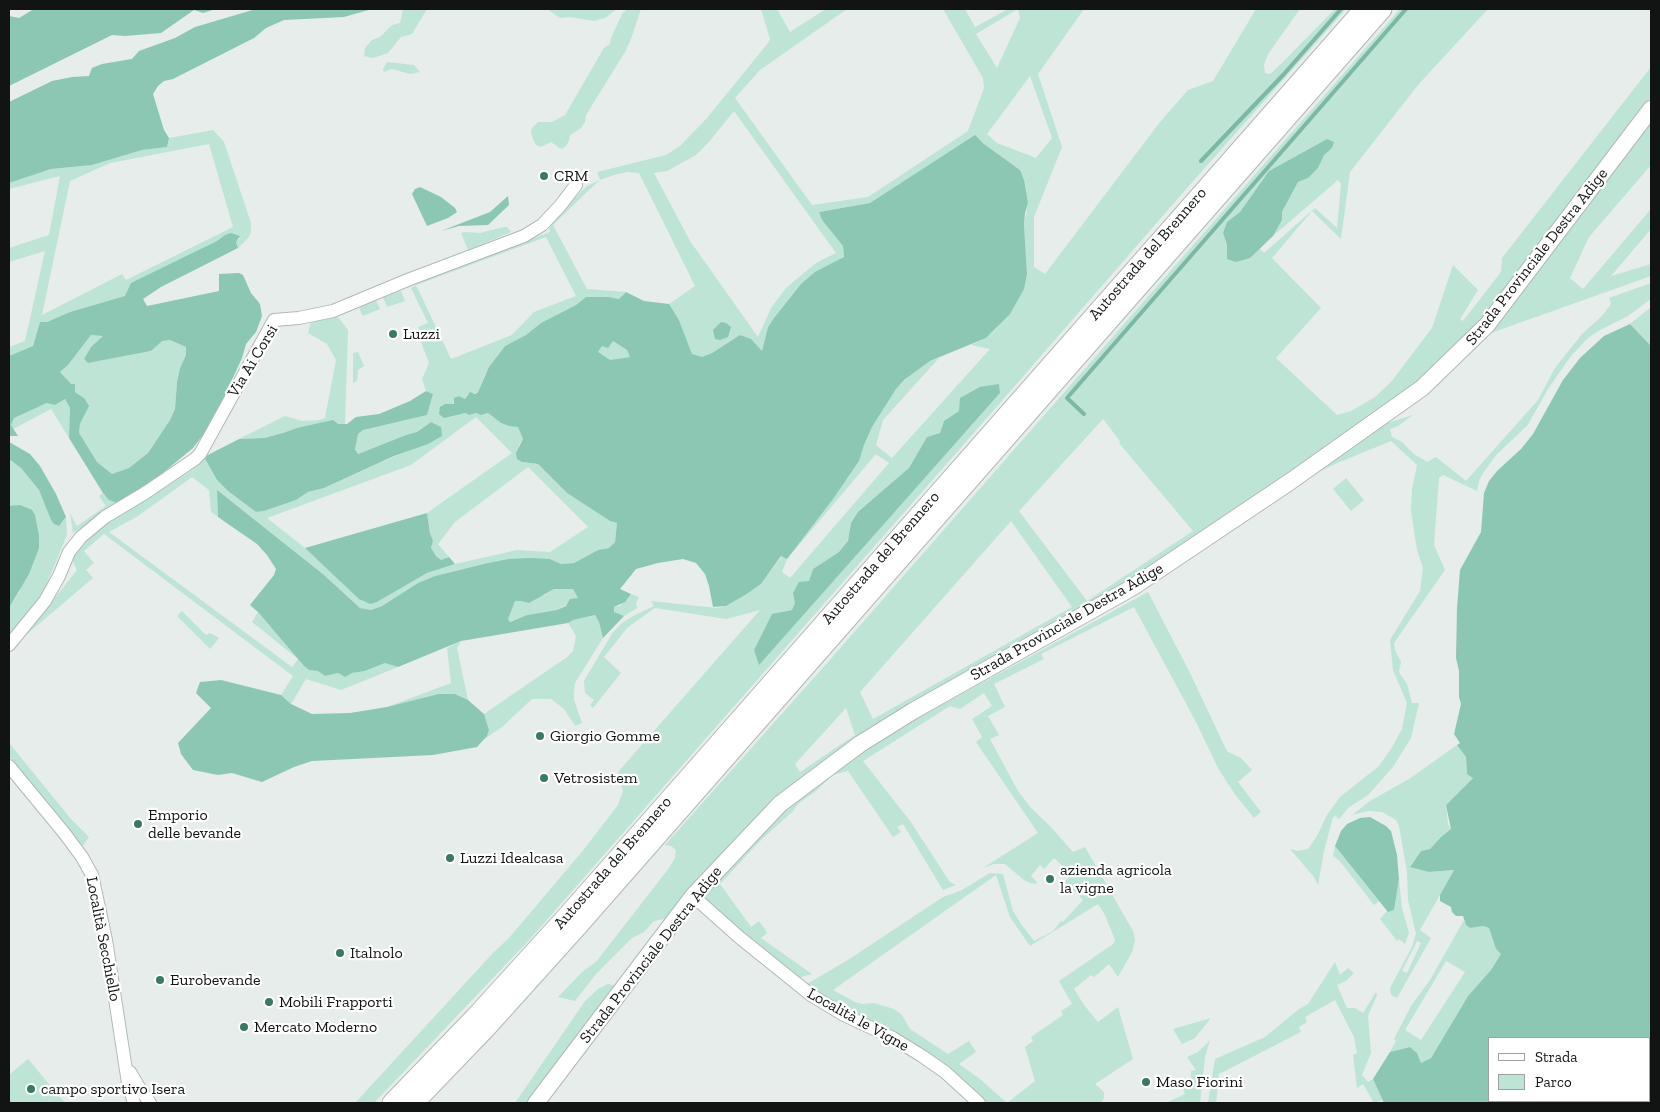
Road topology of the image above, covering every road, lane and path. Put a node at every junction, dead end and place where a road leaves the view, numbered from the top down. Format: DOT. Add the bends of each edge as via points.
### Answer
graph roads {
  1 [pos="1364,9"];
  2 [pos="1382,9"];
  3 [pos="1651,108"];
  4 [pos="576,185"];
  5 [pos="9,645"];
  6 [pos="9,766"];
  7 [pos="693,896"];
  8 [pos="122,1050"];
  9 [pos="134,1103"];
  10 [pos="150,1103"];
  11 [pos="392,1103"];
  12 [pos="414,1103"];
  13 [pos="536,1103"];
  14 [pos="979,1103"];
  1 -- 11 [label="highway, Autostrada del Brennero" via="567,916"];
  2 -- 12 [label="highway, Autostrada del Brennero" via="578,926"];
  3 -- 7 [label="main road, Strada Provinciale Destra Adige" via="1487,325 1422,388 1133,587 860,744 780,804"];
  4 -- 5 [label="street, Via Ai Corsi" via="542,225 524,236 333,311 274,320 200,454 105,517 81,537 69,552 45,601"];
  6 -- 8 [label="street, Località Secchiello" via="65,834 92,874 106,940"];
  7 -- 13 [label="main road, Strada Provinciale Destra Adige"];
  7 -- 14 [label="street, Località le Vigne" via="811,995 922,1056"];
  8 -- 9 [label="street, Località Secchiello"];
  8 -- 10 [label="street, Località Secchiello" via="134,1080"];
}
